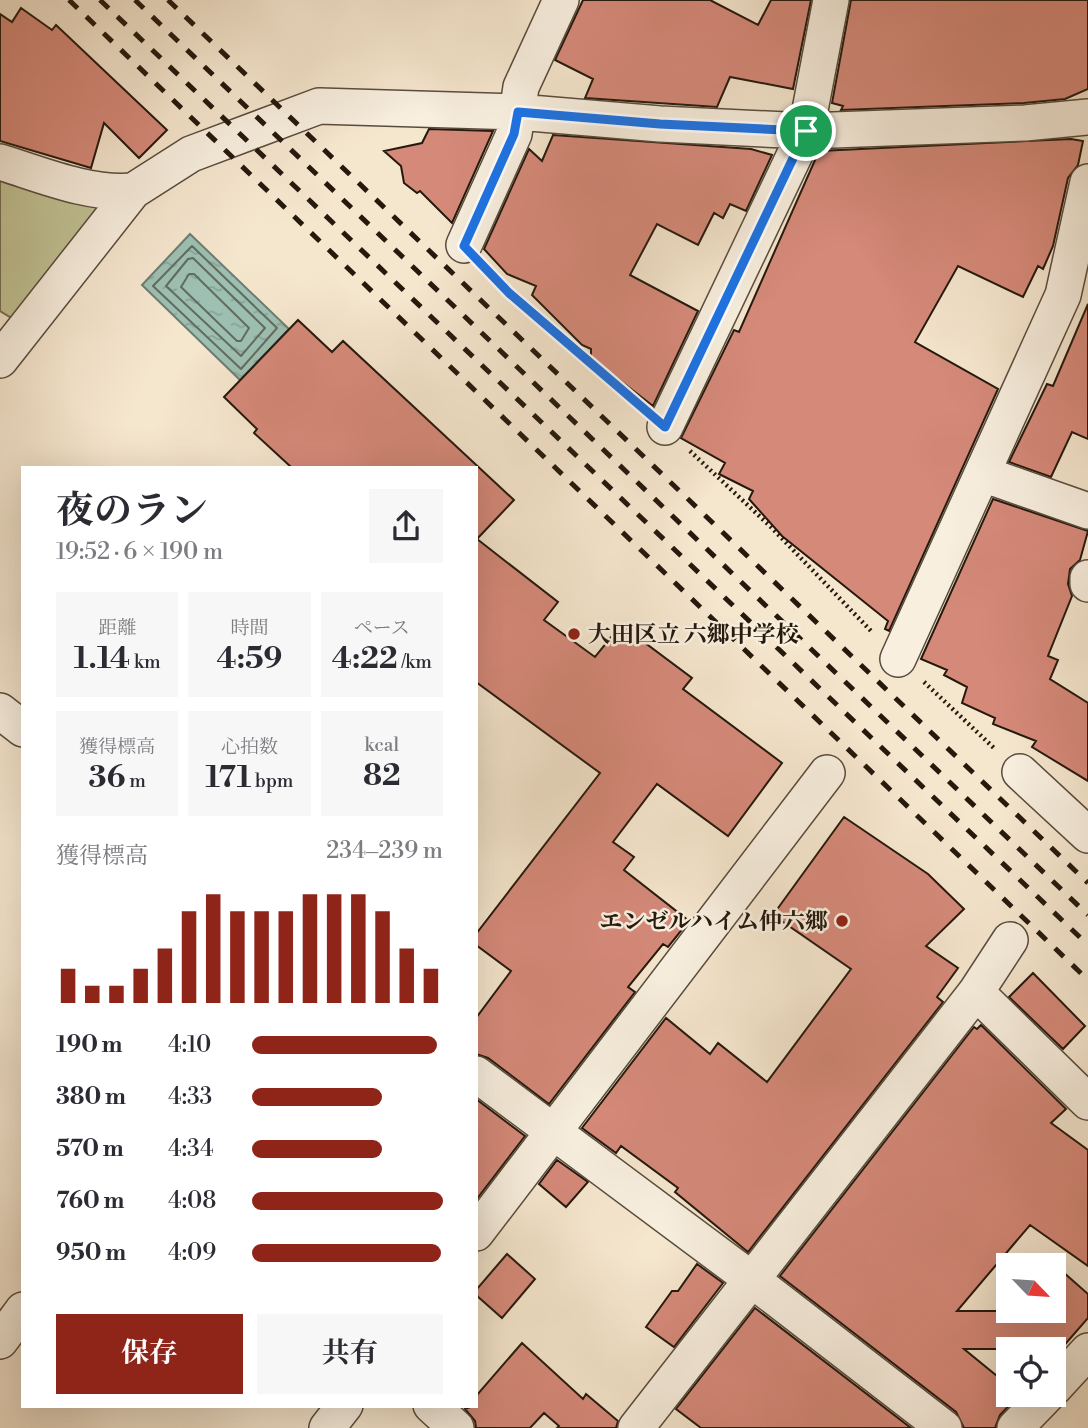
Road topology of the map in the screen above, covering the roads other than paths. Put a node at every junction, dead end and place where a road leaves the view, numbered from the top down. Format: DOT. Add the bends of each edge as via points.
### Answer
graph roads {
  1 [pos="561,0"];
  2 [pos="831,0"];
  3 [pos="518,112"];
  4 [pos="1088,117"];
  5 [pos="806,131"];
  6 [pos="0,162"];
  7 [pos="1088,182"];
  8 [pos="134,191"];
  9 [pos="464,246"];
  10 [pos="1075,299"];
  11 [pos="0,359"];
  12 [pos="665,427"];
  13 [pos="984,474"];
  14 [pos="1088,511"];
  15 [pos="1088,578"];
  16 [pos="1088,584"];
  17 [pos="898,659"];
  18 [pos="0,711"];
  19 [pos="21,727"];
  20 [pos="1020,772"];
  21 [pos="827,773"];
  22 [pos="1088,835"];
  23 [pos="1010,940"];
  24 [pos="976,992"];
  25 [pos="478,1076"];
  26 [pos="1088,1102"];
  27 [pos="553,1132"];
  28 [pos="478,1230"];
  29 [pos="751,1279"];
  30 [pos="21,1313"];
  31 [pos="0,1341"];
  32 [pos="1086,1357"];
  33 [pos="1066,1376"];
  34 [pos="1035,1407"];
  35 [pos="343,1408"];
  36 [pos="434,1408"];
  37 [pos="649,1423"];
  38 [pos="327,1428"];
  39 [pos="456,1428"];
  40 [pos="944,1428"];
  41 [pos="1015,1428"];
  1 -- 3 [label="street" via="521,88"];
  2 -- 5 [label="street"];
  3 -- 5 [label="street"];
  3 -- 8 [label="street" via="319,106 191,154"];
  3 -- 9 [label="street" via="514,134"];
  4 -- 5 [label="street"];
  5 -- 12 [label="street"];
  6 -- 8 [label="street" via="57,180"];
  7 -- 10 [label="street"];
  8 -- 11 [label="street"];
  10 -- 13 [label="street" via="1033,352"];
  13 -- 14 [label="street"];
  13 -- 17 [label="street"];
  15 -- 16 [label="street"];
  18 -- 19 [label="street"];
  20 -- 22 [label="street"];
  21 -- 27 [label="street"];
  23 -- 24 [label="street"];
  24 -- 26 [label="street"];
  24 -- 29 [label="street"];
  25 -- 27 [label="street"];
  27 -- 28 [label="street"];
  27 -- 29 [label="street"];
  29 -- 37 [label="street"];
  29 -- 40 [label="street"];
  30 -- 31 [label="street"];
  32 -- 33 [label="street"];
  34 -- 41 [label="street"];
  35 -- 38 [label="street"];
  36 -- 39 [label="street"];
}
